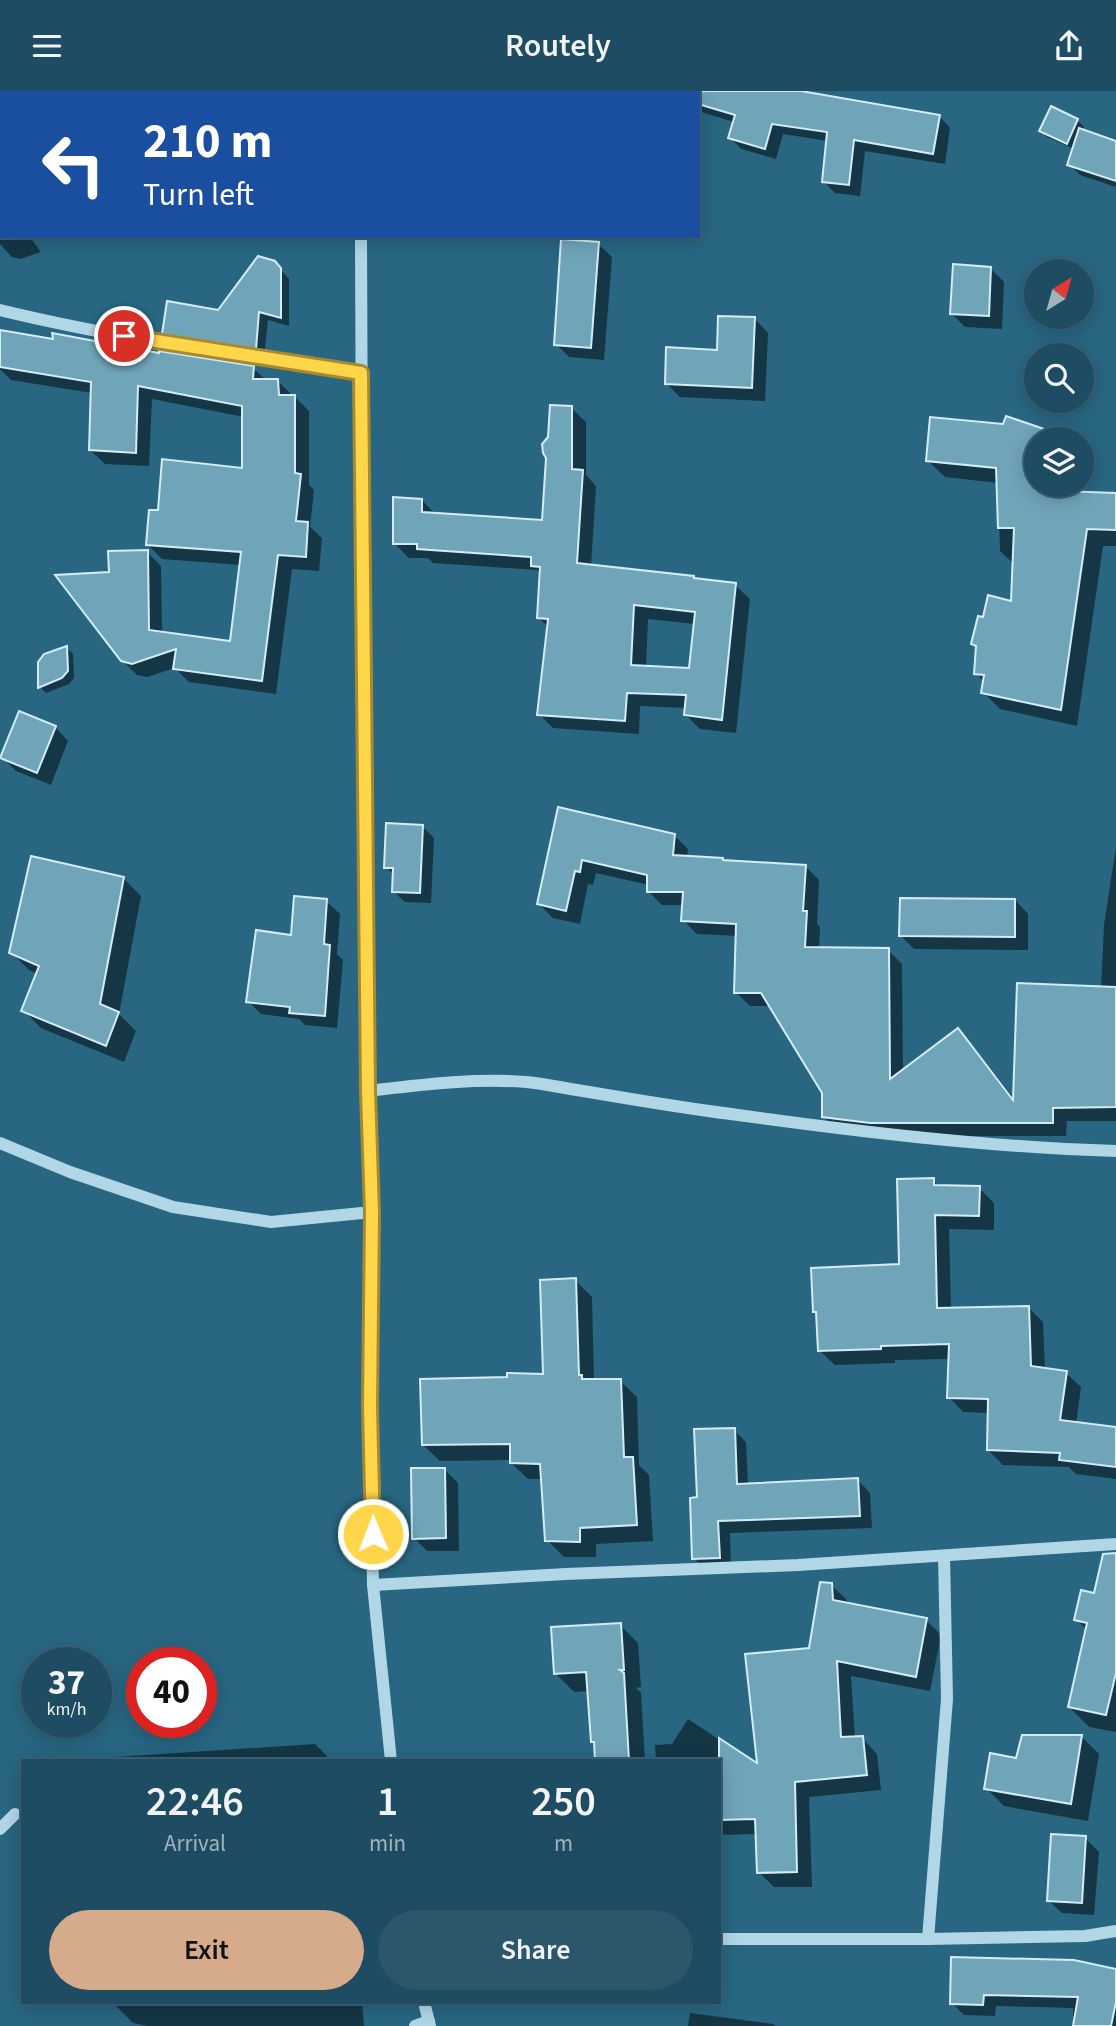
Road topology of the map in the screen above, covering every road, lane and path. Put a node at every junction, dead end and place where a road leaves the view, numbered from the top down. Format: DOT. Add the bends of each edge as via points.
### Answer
graph roads {
  1 [pos="361,238"];
  2 [pos="0,310"];
  3 [pos="361,373"];
  4 [pos="368,1091"];
  5 [pos="0,1143"];
  6 [pos="1116,1151"];
  7 [pos="372,1212"];
  8 [pos="1116,1545"];
  9 [pos="944,1556"];
  10 [pos="373,1585"];
  11 [pos="391,1759"];
  12 [pos="16,1814"];
  13 [pos="0,1829"];
  14 [pos="1116,1931"];
  15 [pos="721,1939"];
  16 [pos="928,1939"];
  17 [pos="425,2004"];
  18 [pos="429,2024"];
  19 [pos="415,2026"];
  1 -- 3 [label="street"];
  2 -- 3 [label="street" via="163,344"];
  3 -- 4 [label="street"];
  4 -- 6 [label="street" via="473,1081 527,1082 834,1129"];
  4 -- 7 [label="street"];
  5 -- 7 [label="street" via="173,1207 271,1222"];
  7 -- 10 [label="street"];
  8 -- 9 [label="street"];
  9 -- 10 [label="street"];
  9 -- 16 [label="street" via="947,1699"];
  10 -- 11 [label="street"];
  12 -- 13 [label="street"];
  14 -- 16 [label="street" via="1084,1936"];
  15 -- 16 [label="street"];
  17 -- 18 [label="street"];
  18 -- 19 [label="street"];
}
